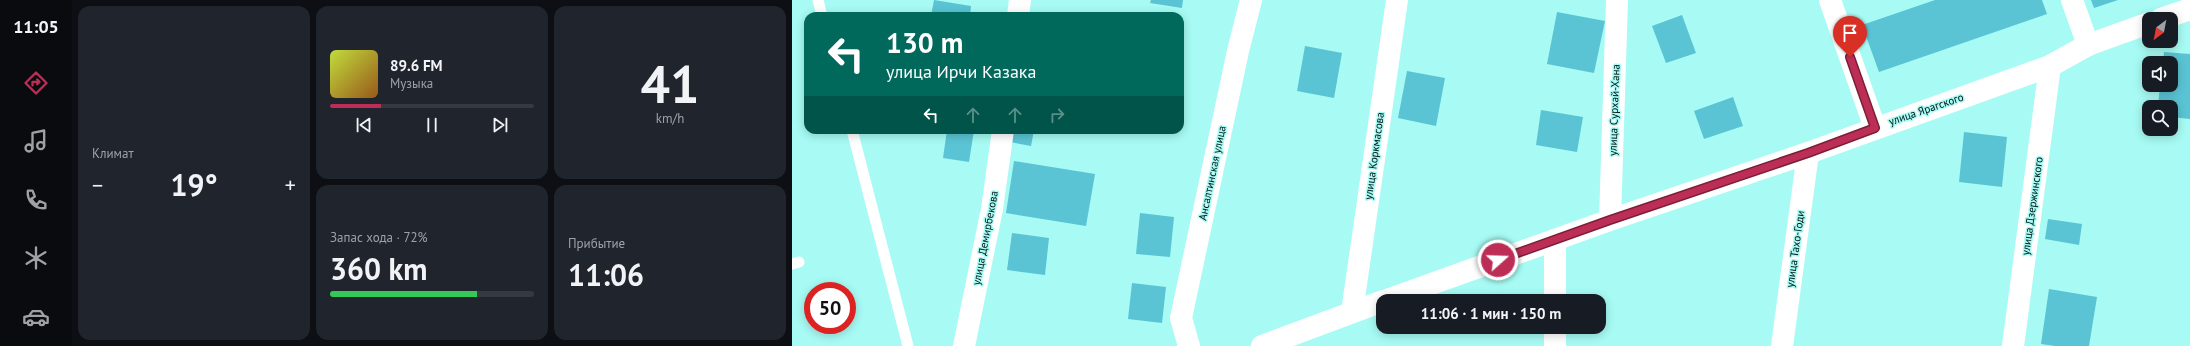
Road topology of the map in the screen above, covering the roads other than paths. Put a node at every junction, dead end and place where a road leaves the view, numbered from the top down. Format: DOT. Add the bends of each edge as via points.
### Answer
graph roads {
  1 [pos="818,0"];
  2 [pos="1020,0"];
  3 [pos="1251,0"];
  4 [pos="1398,0"];
  5 [pos="1617,0"];
  6 [pos="1830,0"];
  7 [pos="2072,0"];
  8 [pos="2190,9"];
  9 [pos="821,12"];
  10 [pos="1018,12"];
  11 [pos="2178,13"];
  12 [pos="2142,26"];
  13 [pos="2088,45"];
  14 [pos="2050,66"];
  15 [pos="1875,128"];
  16 [pos="853,134"];
  17 [pos="1002,134"];
  18 [pos="1808,153"];
  19 [pos="1610,220"];
  20 [pos="1555,240"];
  21 [pos="1403,294"];
  22 [pos="1555,294"];
  23 [pos="1376,303"];
  24 [pos="1352,312"];
  25 [pos="1555,334"];
  26 [pos="1301,339"];
  27 [pos="908,346"];
  28 [pos="964,346"];
  29 [pos="1189,346"];
  30 [pos="1262,346"];
  31 [pos="1555,346"];
  32 [pos="1782,346"];
  33 [pos="2013,346"];
  1 -- 9 [label="lane"];
  2 -- 10 [label="street"];
  3 -- 29 [label="street, Ансалтинская улица" via="1181,318"];
  4 -- 24 [label="street, улица Коркмасова"];
  5 -- 19 [label="street, улица Сурхай-Хана"];
  6 -- 15 [label="street"];
  7 -- 13 [label="street"];
  8 -- 11 [label="street"];
  12 -- 13 [label="street, улица Ярагского"];
  13 -- 14 [label="street, улица Ярагского"];
  14 -- 15 [label="street, улица Ярагского"];
  14 -- 33 [label="street, улица Дзержинского"];
  15 -- 18 [label="street, улица Ярагского"];
  16 -- 27 [label="lane"];
  17 -- 28 [label="street, улица Демирбекова" via="992,210"];
  18 -- 19 [label="street, улица Ярагского"];
  18 -- 32 [label="street, улица Тахо-Годи"];
  19 -- 20 [label="street, улица Ярагского"];
  20 -- 21 [label="street, улица Ярагского"];
  20 -- 22 [label="street"];
  23 -- 24 [label="street, улица Ярагского"];
  24 -- 26 [label="street, улица Ярагского"];
  25 -- 31 [label="street"];
  26 -- 30 [label="street, улица Ярагского"];
}
